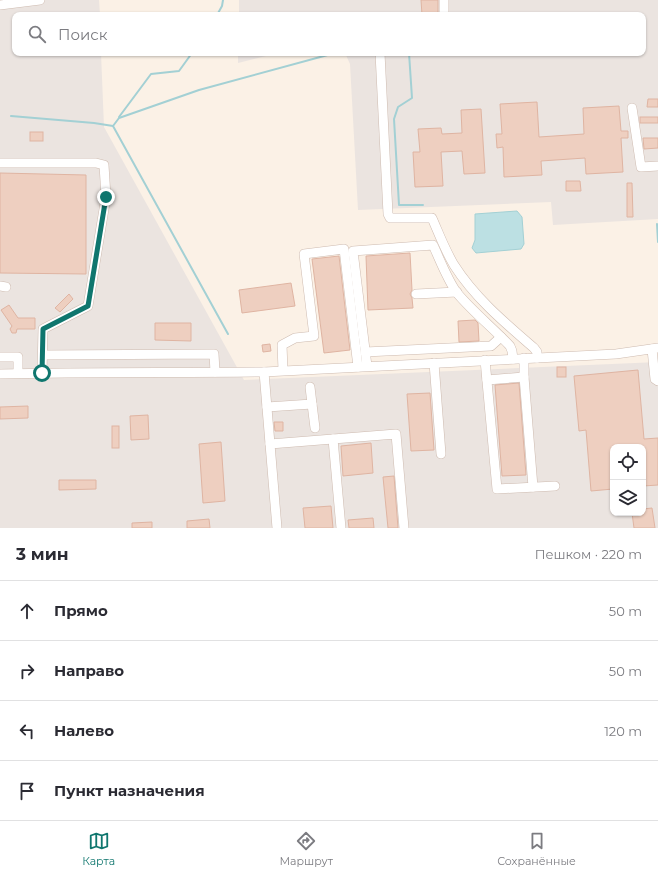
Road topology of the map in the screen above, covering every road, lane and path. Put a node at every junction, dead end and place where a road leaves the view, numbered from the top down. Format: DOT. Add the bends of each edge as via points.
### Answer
graph roads {
  1 [pos="40,0"];
  2 [pos="444,0"];
  3 [pos="0,5"];
  4 [pos="444,12"];
  5 [pos="380,56"];
  6 [pos="632,108"];
  7 [pos="0,163"];
  8 [pos="658,166"];
  9 [pos="457,292"];
  10 [pos="416,294"];
  11 [pos="500,336"];
  12 [pos="655,348"];
  13 [pos="365,352"];
  14 [pos="42,355"];
  15 [pos="65,355"];
  16 [pos="0,357"];
  17 [pos="524,358"];
  18 [pos="537,358"];
  19 [pos="513,359"];
  20 [pos="485,360"];
  21 [pos="434,363"];
  22 [pos="362,366"];
  23 [pos="283,370"];
  24 [pos="66,372"];
  25 [pos="215,372"];
  26 [pos="264,372"];
  27 [pos="18,373"];
  28 [pos="42,373"];
  29 [pos="0,374"];
  30 [pos="524,377"];
  31 [pos="486,380"];
  32 [pos="658,380"];
  33 [pos="310,387"];
  34 [pos="312,404"];
  35 [pos="267,407"];
  36 [pos="315,428"];
  37 [pos="333,439"];
  38 [pos="270,444"];
  39 [pos="441,454"];
  40 [pos="555,486"];
  41 [pos="532,487"];
  42 [pos="277,528"];
  43 [pos="341,528"];
  44 [pos="404,528"];
  1 -- 3 [label="lane"];
  2 -- 4 [label="lane"];
  5 -- 18 [label="lane" via="390,218 432,218 454,266 470,287 534,348"];
  6 -- 8 [label="lane" via="640,167"];
  7 -- 14 [label="lane" via="104,165 106,197 88,306 43,329"];
  9 -- 10 [label="lane"];
  9 -- 11 [label="lane"];
  9 -- 13 [label="lane" via="433,245 353,251"];
  11 -- 13 [label="lane" via="491,346"];
  11 -- 19 [label="lane" via="510,346"];
  12 -- 18 [label="lane" via="616,354"];
  12 -- 32 [label="lane" via="655,380"];
  13 -- 22 [label="lane"];
  14 -- 15 [label="lane"];
  14 -- 28 [label="lane"];
  15 -- 24 [label="lane"];
  15 -- 25 [label="lane" via="214,354"];
  16 -- 27 [label="lane" via="18,357"];
  17 -- 18 [label="lane"];
  17 -- 19 [label="lane"];
  17 -- 30 [label="lane"];
  19 -- 20 [label="lane"];
  20 -- 21 [label="lane"];
  20 -- 31 [label="lane"];
  21 -- 22 [label="lane"];
  21 -- 39 [label="lane"];
  22 -- 23 [label="lane"];
  22 -- 23 [label="lane" via="344,249 304,254 314,336 295,338 282,345"];
  23 -- 26 [label="lane"];
  24 -- 25 [label="lane"];
  24 -- 28 [label="lane"];
  25 -- 26 [label="lane"];
  26 -- 35 [label="lane"];
  27 -- 28 [label="lane"];
  27 -- 29 [label="lane"];
  30 -- 31 [label="lane"];
  30 -- 41 [label="lane"];
  31 -- 41 [label="lane" via="497,489"];
  33 -- 34 [label="lane"];
  34 -- 35 [label="lane"];
  34 -- 36 [label="lane"];
  35 -- 38 [label="lane"];
  37 -- 38 [label="lane"];
  37 -- 43 [label="lane"];
  37 -- 44 [label="lane" via="396,434"];
  38 -- 42 [label="lane"];
  40 -- 41 [label="lane"];
}
